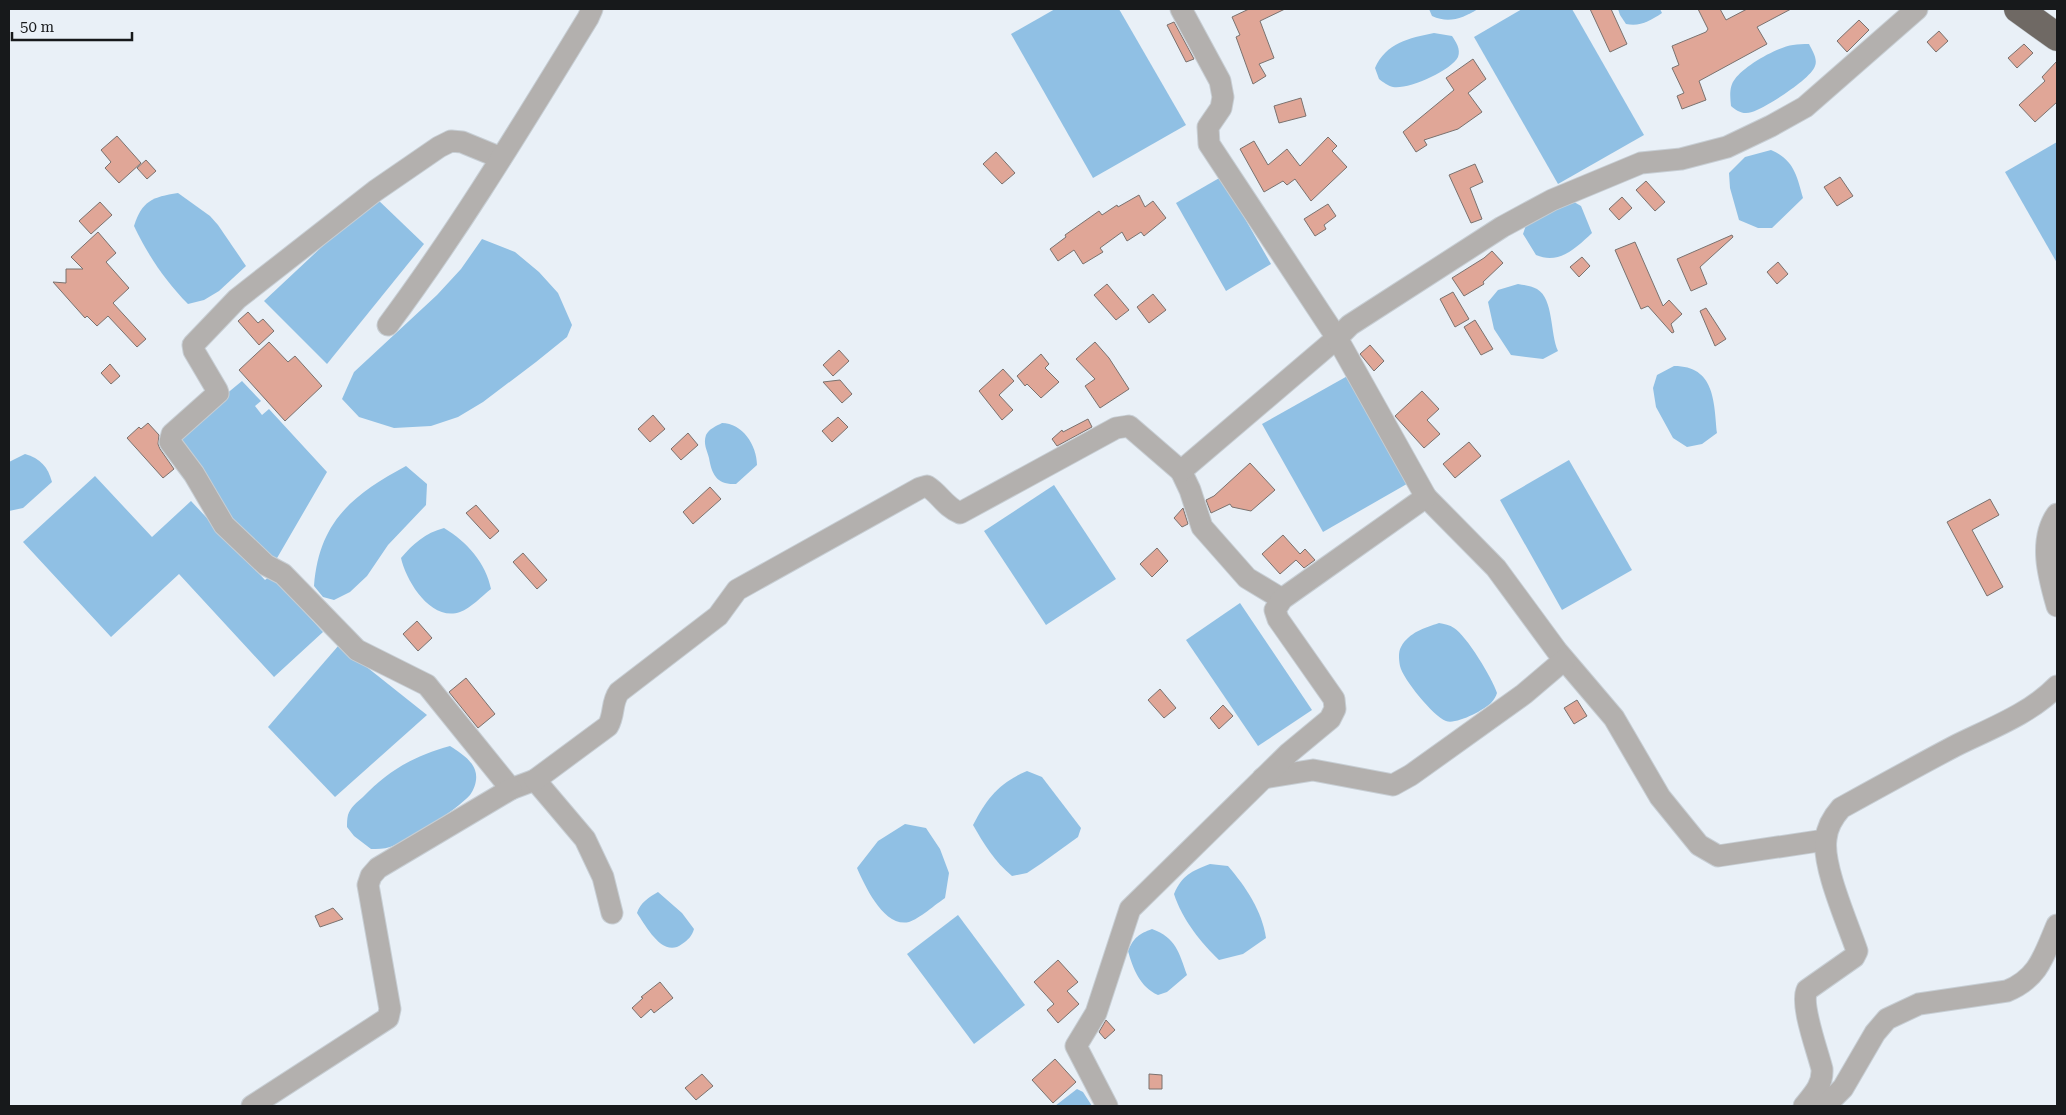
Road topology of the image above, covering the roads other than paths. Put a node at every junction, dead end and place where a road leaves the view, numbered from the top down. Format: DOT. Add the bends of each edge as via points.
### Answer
graph roads {
  1 [pos="592,9"];
  2 [pos="1181,9"];
  3 [pos="1917,9"];
  4 [pos="2018,9"];
  5 [pos="2057,37"];
  6 [pos="501,158"];
  7 [pos="388,324"];
  8 [pos="1338,338"];
  9 [pos="1181,471"];
  10 [pos="1426,497"];
  11 [pos="2057,514"];
  12 [pos="1282,599"];
  13 [pos="2057,606"];
  14 [pos="1564,660"];
  15 [pos="2057,686"];
  16 [pos="1263,778"];
  17 [pos="535,780"];
  18 [pos="511,789"];
  19 [pos="1825,840"];
  20 [pos="612,913"];
  21 [pos="2057,925"];
  22 [pos="252,1106"];
  23 [pos="1107,1106"];
  24 [pos="1804,1106"];
  25 [pos="1825,1106"];
  1 -- 6 [label="street"];
  2 -- 8 [label="street" via="1220,80 1223,97 1221,108 1208,127 1210,144"];
  3 -- 8 [label="street" via="1805,107 1727,147 1681,159 1641,163 1552,200 1502,227 1350,325"];
  4 -- 5 [label="highway"];
  6 -- 7 [label="street" via="417,286"];
  6 -- 18 [label="street" via="462,142 451,141 439,146 375,191 237,299 193,345 218,393 169,438 224,525 266,565 283,574 357,650 426,685"];
  8 -- 9 [label="street"];
  8 -- 10 [label="street"];
  9 -- 12 [label="street" via="1202,527 1247,578"];
  9 -- 17 [label="street" via="1130,426 1116,428 960,513 950,509 935,491 926,486 920,488 737,590 718,616 619,692 613,700 613,716 608,726"];
  10 -- 12 [label="street"];
  10 -- 14 [label="street" via="1496,568"];
  11 -- 13 [label="street" via="2048,534 2047,547 2050,580"];
  12 -- 16 [label="street" via="1275,610 1278,619 1334,699 1335,709 1330,719"];
  14 -- 16 [label="street" via="1524,694 1393,785 1313,770"];
  14 -- 19 [label="street" via="1614,718 1660,797 1705,850 1718,856"];
  15 -- 19 [label="street" via="2018,714 1841,808 1828,828"];
  16 -- 23 [label="street" via="1130,909 1096,1013 1076,1046"];
  17 -- 18 [label="street"];
  17 -- 20 [label="street" via="586,839 603,877"];
  18 -- 22 [label="street" via="378,868 371,876 368,885 390,1009 388,1018"];
  19 -- 24 [label="street" via="1827,861 1857,951 1854,957 1805,994 1822,1076 1815,1093"];
  21 -- 25 [label="street" via="2038,968 2019,986 2007,991 1919,1004 1887,1019 1875,1033 1843,1088"];
}
